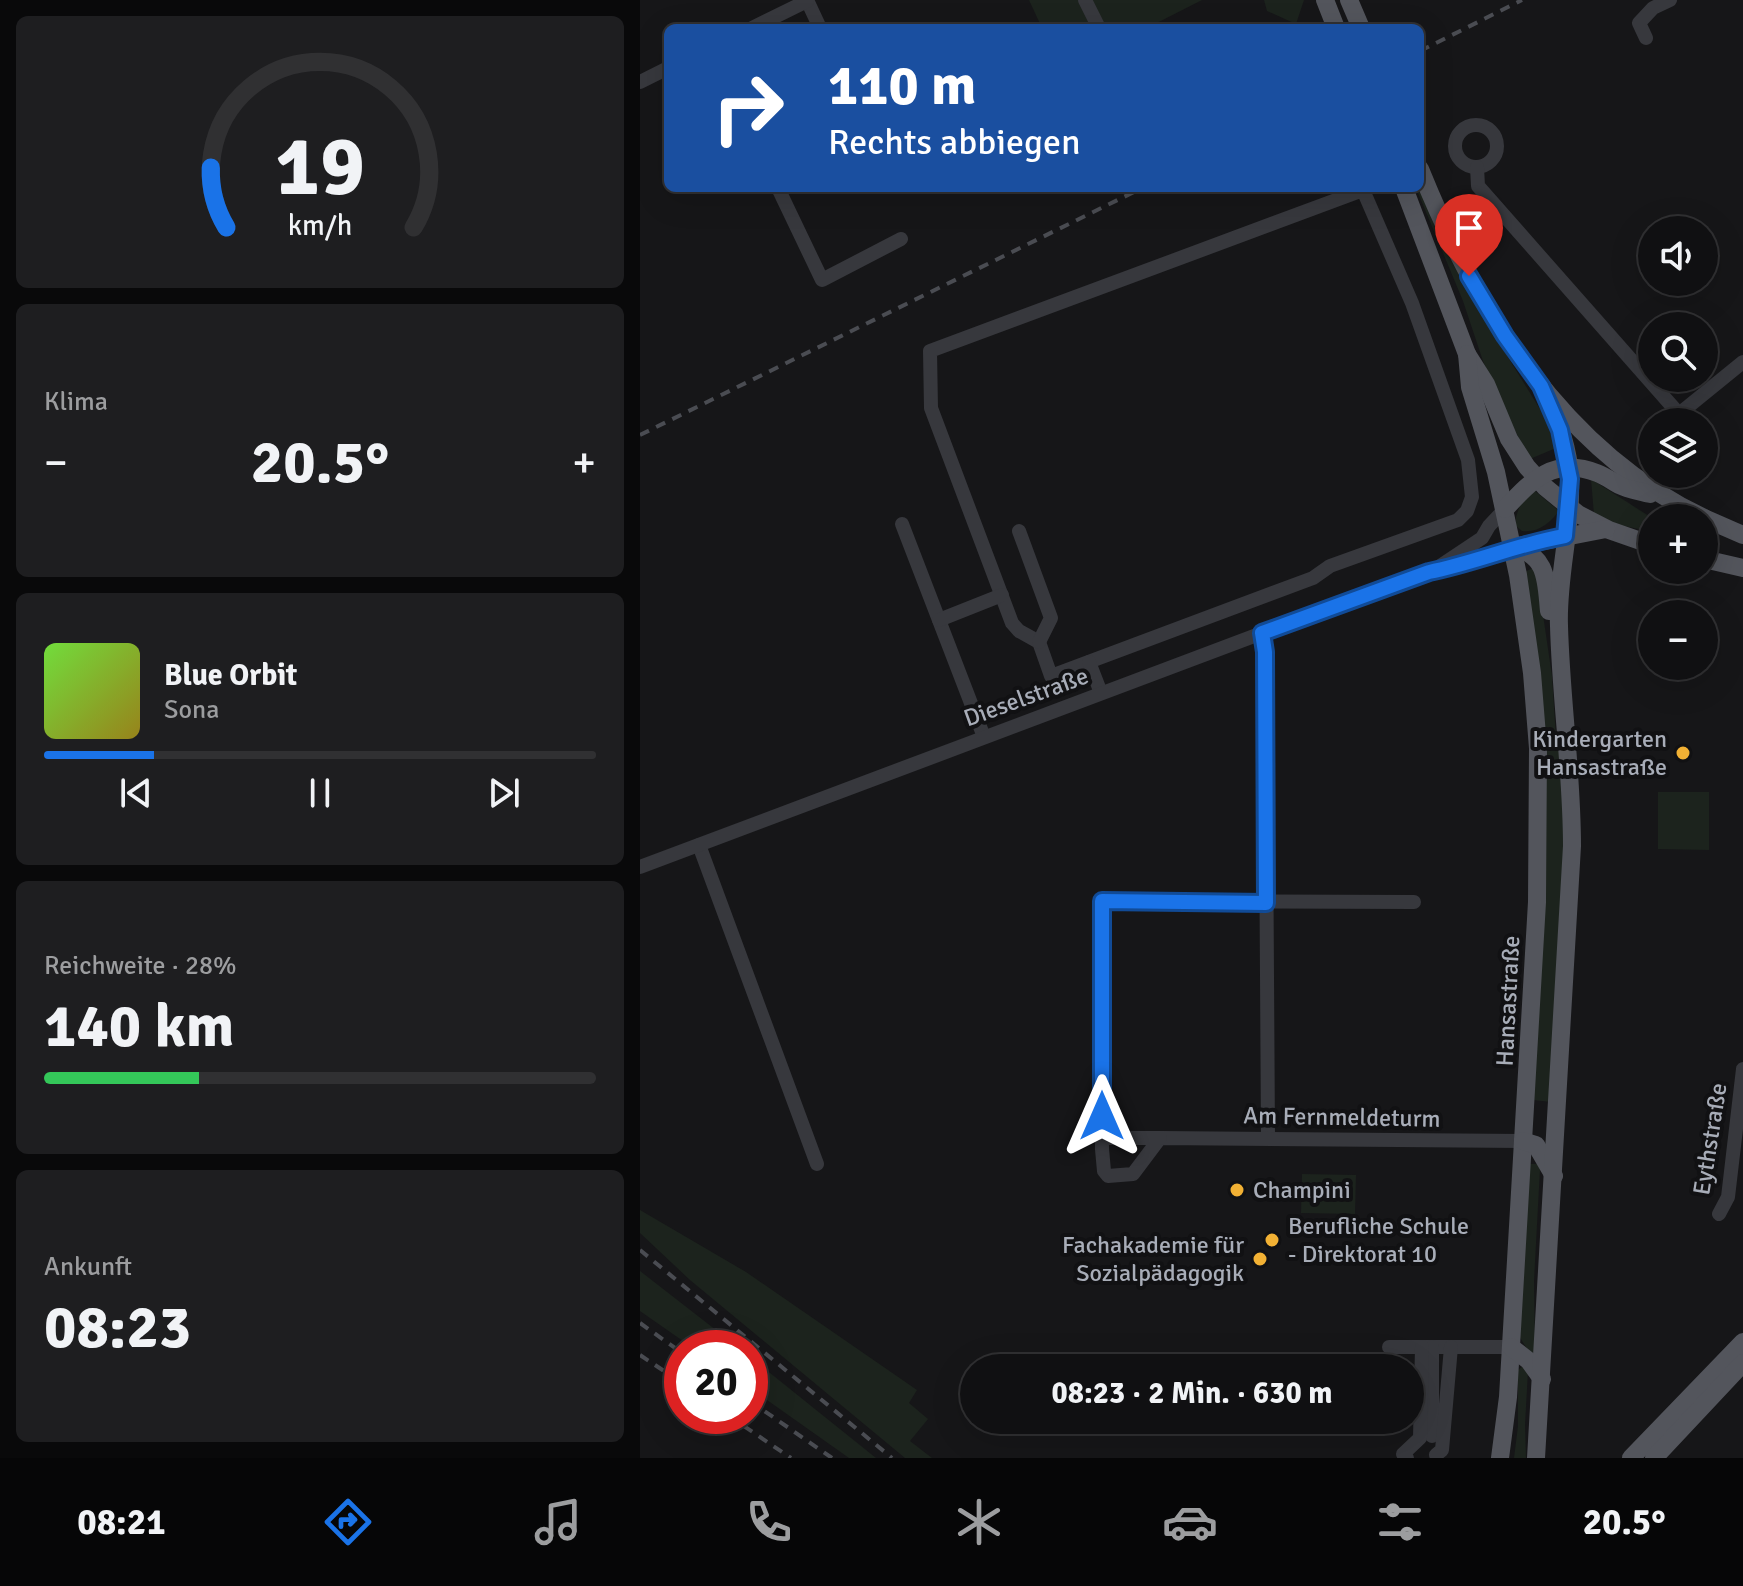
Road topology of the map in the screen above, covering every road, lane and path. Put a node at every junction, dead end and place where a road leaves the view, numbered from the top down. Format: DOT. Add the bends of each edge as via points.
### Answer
graph roads {
  1 [pos="807,0"];
  2 [pos="1085,0"];
  3 [pos="1325,0"];
  4 [pos="1349,0"];
  5 [pos="1670,0"];
  6 [pos="760,24"];
  7 [pos="818,24"];
  8 [pos="1097,24"];
  9 [pos="1334,24"];
  10 [pos="1359,24"];
  11 [pos="1646,38"];
  12 [pos="664,70"];
  13 [pos="640,82"];
  14 [pos="1477,167"];
  15 [pos="1424,178"];
  16 [pos="780,192"];
  17 [pos="1355,192"];
  18 [pos="1364,192"];
  19 [pos="1406,192"];
  20 [pos="901,239"];
  21 [pos="1467,354"];
  22 [pos="1743,364"];
  23 [pos="1541,386"];
  24 [pos="1569,468"];
  25 [pos="1536,478"];
  26 [pos="1669,500"];
  27 [pos="1677,504"];
  28 [pos="1568,507"];
  29 [pos="1505,509"];
  30 [pos="902,524"];
  31 [pos="1718,524"];
  32 [pos="1606,529"];
  33 [pos="1019,531"];
  34 [pos="1743,535"];
  35 [pos="1565,536"];
  36 [pos="1482,538"];
  37 [pos="1638,540"];
  38 [pos="1513,547"];
  39 [pos="1718,562"];
  40 [pos="1743,568"];
  41 [pos="1429,572"];
  42 [pos="1002,595"];
  43 [pos="939,620"];
  44 [pos="1262,633"];
  45 [pos="1039,642"];
  46 [pos="1560,648"];
  47 [pos="1089,662"];
  48 [pos="1101,693"];
  49 [pos="984,737"];
  50 [pos="699,845"];
  51 [pos="640,867"];
  52 [pos="1414,902"];
  53 [pos="1266,903"];
  54 [pos="1743,1069"];
  55 [pos="1102,1138"];
  56 [pos="1160,1138"];
  57 [pos="1268,1138"];
  58 [pos="1523,1141"];
  59 [pos="817,1164"];
  60 [pos="1554,1176"];
  61 [pos="1719,1214"];
  62 [pos="1743,1342"];
  63 [pos="1389,1347"];
  64 [pos="1427,1347"];
  65 [pos="1451,1347"];
  66 [pos="1511,1347"];
  67 [pos="1743,1363"];
  68 [pos="1542,1379"];
  69 [pos="1426,1437"];
  70 [pos="1540,1454"];
  71 [pos="1434,1457"];
  72 [pos="1407,1458"];
  73 [pos="1500,1458"];
  74 [pos="1631,1458"];
  75 [pos="1654,1458"];
  1 -- 6 [label="street"];
  1 -- 7 [label="street"];
  2 -- 8 [label="street"];
  3 -- 9 [label="main road"];
  4 -- 10 [label="main road"];
  5 -- 11 [label="street" via="1639,23"];
  12 -- 13 [label="street"];
  14 -- 22 [label="street" via="1478,186 1679,414"];
  15 -- 23 [label="main road" via="1469,276"];
  16 -- 20 [label="street" via="822,280"];
  17 -- 42 [label="street" via="930,351 931,408"];
  18 -- 47 [label="street" via="1412,303 1468,460 1472,497 1467,511 1458,520 1330,566 1313,578"];
  19 -- 21 [label="main road"];
  21 -- 25 [label="main road" via="1509,439"];
  21 -- 29 [label="main road, Hansastraße" via="1470,387"];
  23 -- 24 [label="main road"];
  23 -- 26 [label="main road" via="1592,442"];
  24 -- 25 [label="main road"];
  24 -- 26 [label="main road"];
  24 -- 28 [label="main road"];
  25 -- 28 [label="main road"];
  25 -- 29 [label="main road"];
  26 -- 27 [label="main road"];
  28 -- 32 [label="main road"];
  28 -- 35 [label="main road"];
  29 -- 36 [label="street, Dieselstraße"];
  29 -- 38 [label="main road, Hansastraße"];
  30 -- 43 [label="street"];
  31 -- 34 [label="main road"];
  32 -- 35 [label="main road"];
  32 -- 37 [label="main road"];
  33 -- 45 [label="street" via="1051,618"];
  35 -- 38 [label="main road"];
  35 -- 46 [label="main road"];
  36 -- 38 [label="street"];
  36 -- 41 [label="street, Dieselstraße"];
  38 -- 41 [label="street, Dieselstraße"];
  38 -- 46 [label="main road" via="1530,552 1542,567"];
  38 -- 58 [label="main road, Hansastraße" via="1532,673 1539,781"];
  39 -- 40 [label="main road"];
  41 -- 44 [label="street, Dieselstraße"];
  42 -- 43 [label="street"];
  42 -- 45 [label="street" via="1012,623"];
  43 -- 49 [label="street"];
  44 -- 48 [label="street, Dieselstraße"];
  44 -- 53 [label="street"];
  45 -- 47 [label="street" via="1051,676"];
  46 -- 60 [label="main road" via="1572,846"];
  47 -- 48 [label="street"];
  48 -- 49 [label="street, Dieselstraße"];
  49 -- 50 [label="street, Dieselstraße"];
  50 -- 51 [label="street, Dieselstraße"];
  50 -- 59 [label="street"];
  52 -- 53 [label="street"];
  53 -- 55 [label="street" via="1102,901"];
  53 -- 57 [label="street"];
  54 -- 61 [label="street, Eythstraße" via="1728,1197"];
  55 -- 56 [label="street, Am Fernmeldeturm"];
  55 -- 56 [label="street" via="1104,1171 1119,1177 1133,1174"];
  56 -- 57 [label="street, Am Fernmeldeturm"];
  57 -- 58 [label="street, Am Fernmeldeturm"];
  58 -- 60 [label="main road" via="1536,1145"];
  58 -- 66 [label="main road, Hansastraße"];
  60 -- 68 [label="main road"];
  62 -- 74 [label="main road"];
  63 -- 64 [label="street"];
  64 -- 65 [label="street"];
  64 -- 69 [label="street"];
  65 -- 66 [label="street"];
  65 -- 71 [label="street" via="1442,1450"];
  66 -- 68 [label="main road"];
  66 -- 73 [label="main road, Hansastraße"];
  67 -- 75 [label="main road"];
  68 -- 70 [label="main road"];
  69 -- 71 [label="street"];
  69 -- 72 [label="street" via="1403,1454"];
}
